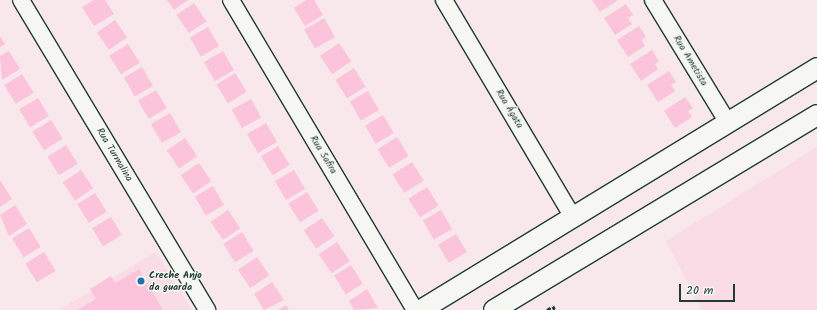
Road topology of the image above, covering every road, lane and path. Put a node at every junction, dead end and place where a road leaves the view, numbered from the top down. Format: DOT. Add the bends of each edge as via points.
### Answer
graph roads {
  1 [pos="21,0"];
  2 [pos="231,0"];
  3 [pos="444,0"];
  4 [pos="653,0"];
  5 [pos="817,68"];
  6 [pos="817,115"];
  7 [pos="728,123"];
  8 [pos="573,217"];
  9 [pos="207,310"];
  10 [pos="415,310"];
  11 [pos="421,310"];
  12 [pos="494,310"];
  13 [pos="547,310"];
  14 [pos="555,310"];
  1 -- 9 [label="street, Rua Turmalina"];
  2 -- 10 [label="street, Rua Safira"];
  3 -- 8 [label="street, Rua Ágata"];
  4 -- 7 [label="street, Rua Ametista"];
  5 -- 7 [label="street"];
  6 -- 12 [label="street"];
  7 -- 8 [label="street"];
  8 -- 11 [label="street"];
  13 -- 14 [label="path" via="553,306"];
}
